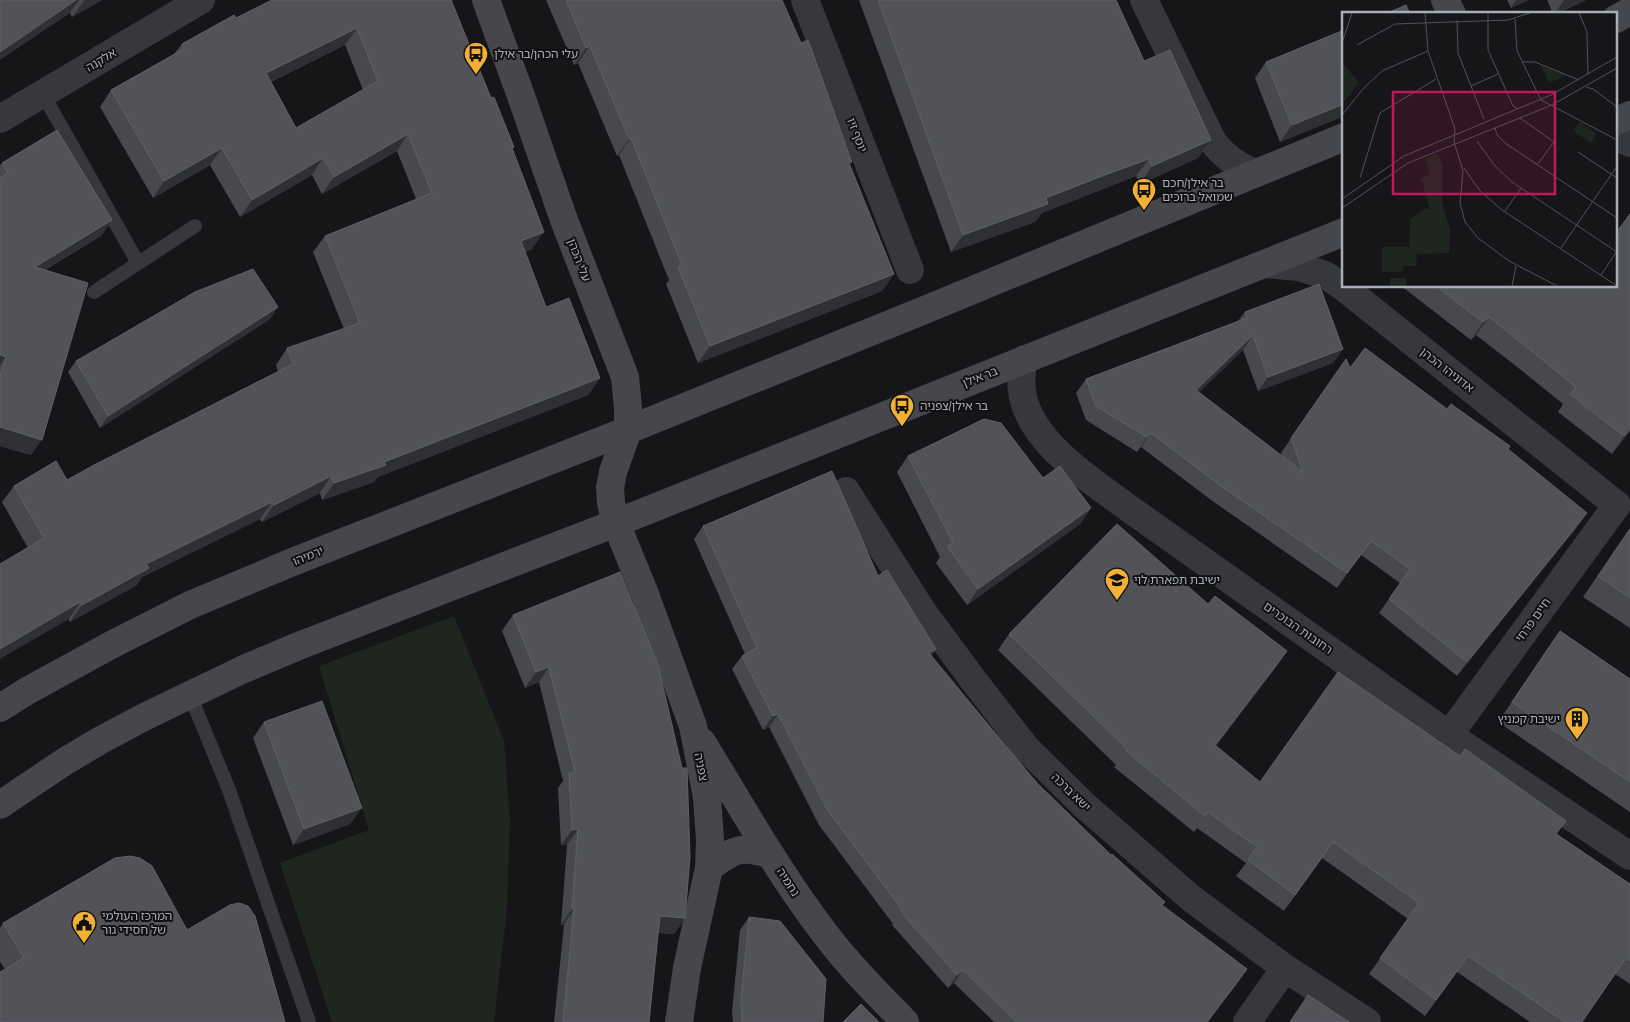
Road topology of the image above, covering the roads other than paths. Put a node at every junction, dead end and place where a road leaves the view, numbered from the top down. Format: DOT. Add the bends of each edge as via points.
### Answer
graph roads {
  1 [pos="201,0"];
  2 [pos="486,0"];
  3 [pos="805,0"];
  4 [pos="1144,0"];
  5 [pos="1445,0"];
  6 [pos="1630,11"];
  7 [pos="1451,12"];
  8 [pos="1618,17"];
  9 [pos="43,94"];
  10 [pos="1630,115"];
  11 [pos="0,119"];
  12 [pos="1618,121"];
  13 [pos="1342,138"];
  14 [pos="1618,138"];
  15 [pos="1630,143"];
  16 [pos="1257,173"];
  17 [pos="195,226"];
  18 [pos="1342,233"];
  19 [pos="138,263"];
  20 [pos="1265,264"];
  21 [pos="910,270"];
  22 [pos="1342,287"];
  23 [pos="1344,288"];
  24 [pos="94,292"];
  25 [pos="1024,359"];
  26 [pos="628,430"];
  27 [pos="846,492"];
  28 [pos="1617,505"];
  29 [pos="616,523"];
  30 [pos="190,695"];
  31 [pos="0,708"];
  32 [pos="693,726"];
  33 [pos="1449,735"];
  34 [pos="0,805"];
  35 [pos="771,855"];
  36 [pos="1630,856"];
  37 [pos="709,868"];
  38 [pos="1285,968"];
  39 [pos="309,1022"];
  40 [pos="680,1022"];
  41 [pos="906,1022"];
  42 [pos="1247,1022"];
  43 [pos="1368,1022"];
  1 -- 9 [label="street, אלקנה"];
  2 -- 26 [label="street, עלי הכהן" via="564,220 621,366 627,393"];
  3 -- 21 [label="street, יוסף זיו"];
  4 -- 16 [label="street" via="1213,142 1228,158"];
  5 -- 7 [label="street"];
  6 -- 8 [label="street"];
  9 -- 11 [label="street, אלקנה"];
  9 -- 19 [label="lane"];
  10 -- 12 [label="street"];
  13 -- 16 [label="street"];
  14 -- 15 [label="street"];
  16 -- 26 [label="street"];
  17 -- 19 [label="lane"];
  18 -- 20 [label="street, בר אילן"];
  19 -- 24 [label="lane"];
  20 -- 22 [label="street, אדוניהו הכהן" via="1299,267 1325,274"];
  20 -- 25 [label="street, בר אילן"];
  23 -- 28 [label="street, אדוניהו הכהן"];
  25 -- 29 [label="street, בר אילן"];
  25 -- 33 [label="street, רחובות הבוכרים" via="1021,385 1027,411 1042,435 1078,471"];
  26 -- 29 [label="street, עלי הכהן" via="611,483"];
  26 -- 31 [label="street, ירמיהו" via="190,605"];
  27 -- 38 [label="street, ישא ברכה" via="923,612 1026,748 1085,806 1192,899"];
  28 -- 33 [label="street, חיים פרחי"];
  29 -- 30 [label="street" via="301,645"];
  29 -- 32 [label="street, צפניה"];
  30 -- 34 [label="street" via="106,737"];
  30 -- 39 [label="lane" via="232,799"];
  32 -- 35 [label="street, נחמיה"];
  32 -- 37 [label="street, צפניה" via="707,797"];
  33 -- 36 [label="street, רחובות הבוכרים"];
  35 -- 37 [label="street" via="753,849 738,850"];
  35 -- 41 [label="street, נחמיה" via="827,936 873,990"];
  37 -- 40 [label="street, צפניה" via="687,968"];
  38 -- 42 [label="street"];
  38 -- 43 [label="street, ישא ברכה"];
}
